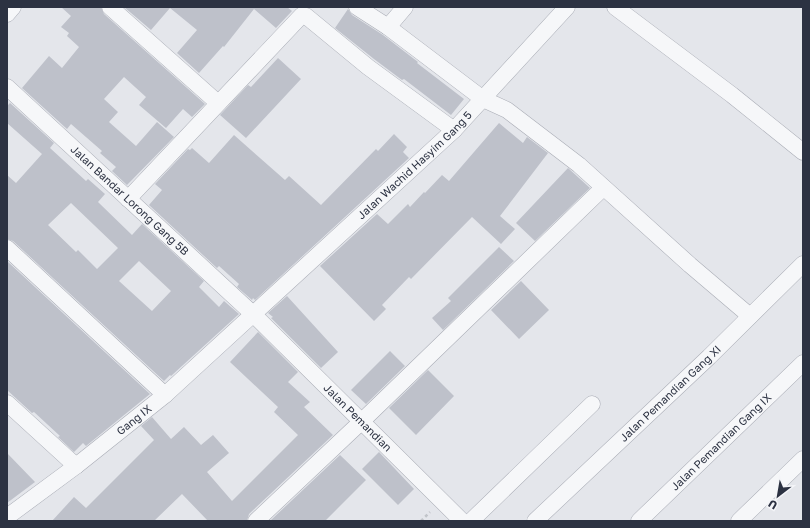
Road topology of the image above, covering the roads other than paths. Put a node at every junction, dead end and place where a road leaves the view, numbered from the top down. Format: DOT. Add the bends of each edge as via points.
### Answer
graph roads {
  1 [pos="13,7"];
  2 [pos="110,7"];
  3 [pos="357,7"];
  4 [pos="405,7"];
  5 [pos="567,7"];
  6 [pos="615,7"];
  7 [pos="7,14"];
  8 [pos="388,28"];
  9 [pos="7,87"];
  10 [pos="483,99"];
  11 [pos="218,103"];
  12 [pos="454,130"];
  13 [pos="803,152"];
  14 [pos="603,188"];
  15 [pos="128,199"];
  16 [pos="7,248"];
  17 [pos="803,264"];
  18 [pos="253,314"];
  19 [pos="750,316"];
  20 [pos="803,363"];
  21 [pos="165,395"];
  22 [pos="7,403"];
  23 [pos="592,404"];
  24 [pos="362,421"];
  25 [pos="803,459"];
  26 [pos="76,466"];
  27 [pos="7,517"];
  28 [pos="256,521"];
  29 [pos="462,521"];
  30 [pos="471,521"];
  31 [pos="535,521"];
  32 [pos="639,521"];
  33 [pos="739,521"];
  1 -- 7 [label="street"];
  2 -- 11 [label="street"];
  3 -- 8 [label="street"];
  4 -- 8 [label="street"];
  5 -- 10 [label="street, Jalan Wachid Hasyim Gang 5"];
  6 -- 13 [label="street"];
  8 -- 10 [label="street"];
  9 -- 15 [label="street, Jalan Bandar Lorong Gang 5B"];
  10 -- 12 [label="street, Jalan Wachid Hasyim Gang 5"];
  10 -- 14 [label="street" via="507,110 579,165"];
  11 -- 12 [label="street" via="302,15 368,68"];
  11 -- 15 [label="street"];
  12 -- 18 [label="street, Jalan Wachid Hasyim Gang 5"];
  14 -- 19 [label="street"];
  14 -- 24 [label="street"];
  15 -- 18 [label="street, Jalan Bandar Lorong Gang 5B"];
  16 -- 21 [label="street"];
  17 -- 19 [label="street, Jalan Pemandian Gang XI"];
  18 -- 21 [label="street, Gang IX"];
  18 -- 24 [label="street, Jalan Pemandian"];
  19 -- 31 [label="street, Jalan Pemandian Gang XI"];
  20 -- 32 [label="street, Jalan Pemandian Gang IX"];
  21 -- 26 [label="street, Gang IX"];
  22 -- 26 [label="street"];
  23 -- 30 [label="street"];
  24 -- 28 [label="street"];
  24 -- 29 [label="street, Jalan Pemandian"];
  25 -- 33 [label="street"];
  26 -- 27 [label="street, Gang IX"];
}
